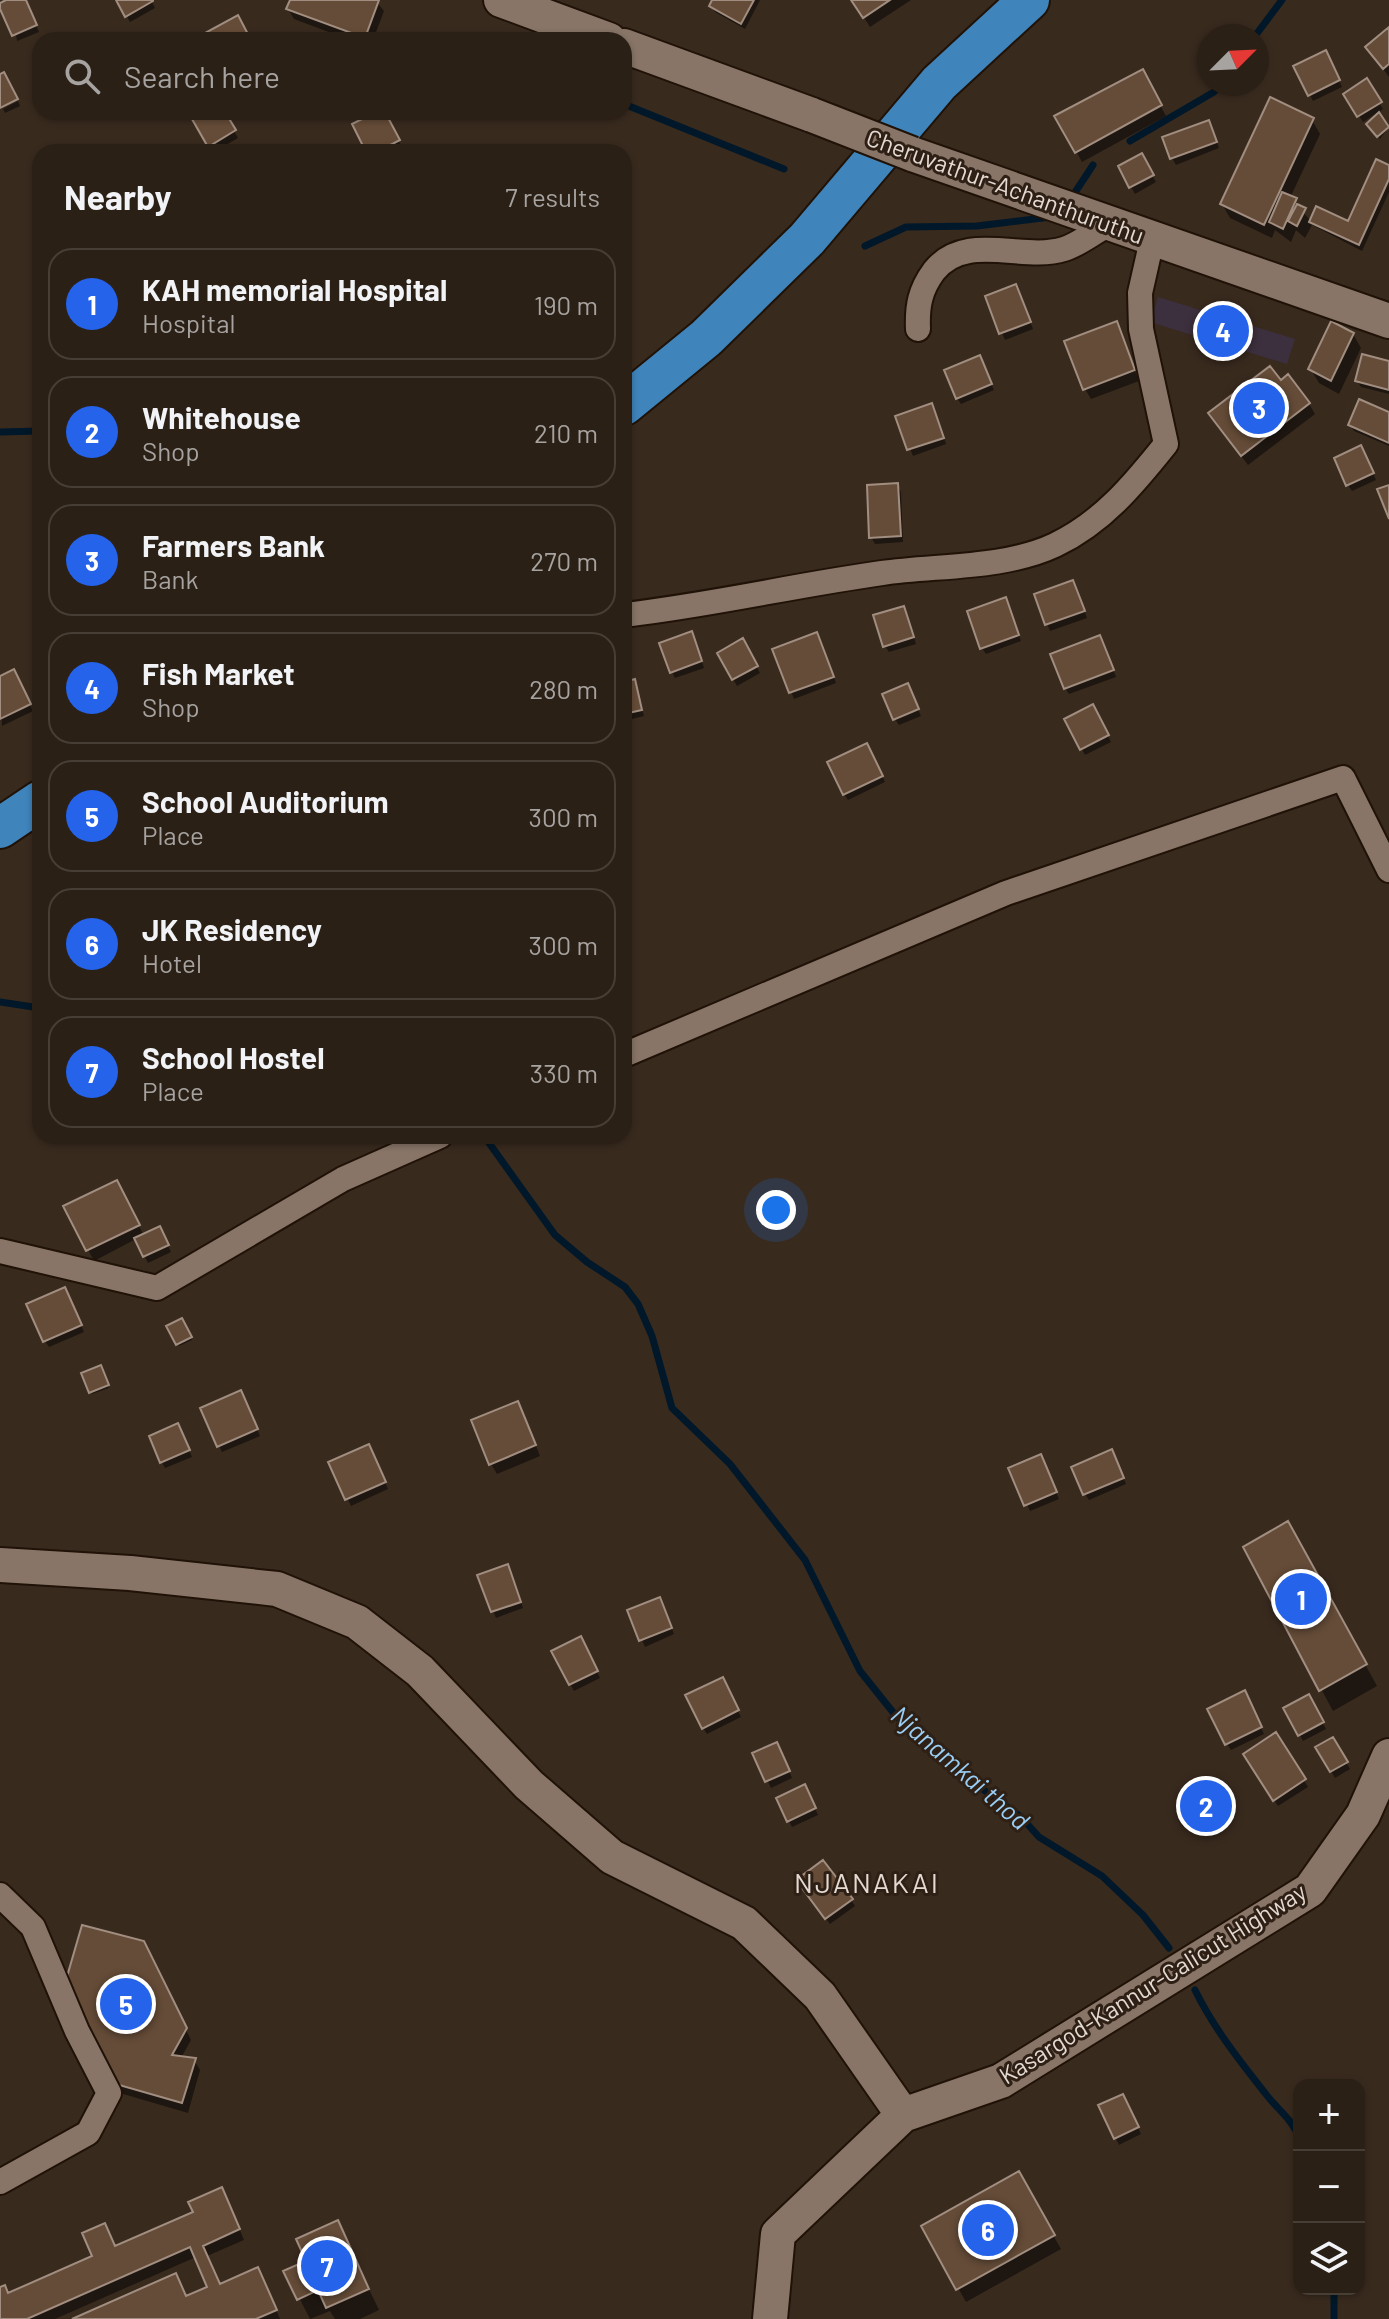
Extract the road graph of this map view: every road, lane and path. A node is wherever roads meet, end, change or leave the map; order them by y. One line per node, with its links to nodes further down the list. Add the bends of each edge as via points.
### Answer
1 (501, 0): 3 (main road)
2 (1029, 0): 9 (highway, via 939,83 807,239 706,338)
3 (587, 32)
4 (632, 49): 5 (main road, Cheruvathur-Achanthuruthu, bridge)
5 (1103, 223): 6 (main road, Cheruvathur-Achanthuruthu); 8 (street, via 1065,249 962,251 941,263 917,305)
6 (1152, 240): 7 (main road, Cheruvathur-Achanthuruthu); 10 (street, via 1140,293 1141,329 1166,444 1120,500 1087,528 1052,546 1000,560 881,573)
7 (1389, 321)
8 (918, 329)
9 (632, 398)
10 (632, 614)
11 (32, 806): 12 (highway)
12 (0, 828)
13 (1389, 870): 14 (street, via 1343,778 1006,893)
14 (632, 1052)
15 (422, 1144): 16 (street, via 343,1179 157,1288)
16 (0, 1251)
17 (0, 1565): 20 (main road, via 277,1589 357,1622 420,1671 529,1785 612,1857 744,1923 820,1996)
18 (1389, 1756): 20 (main road, Kasargod-Kannur-Calicut Highway, via 1363,1815 1310,1890 1001,2081)
19 (0, 1895): 21 (street, via 33,1927 109,2093 88,2133)
20 (903, 2115): 22 (main road, via 778,2234)
21 (0, 2182)
22 (770, 2319)

